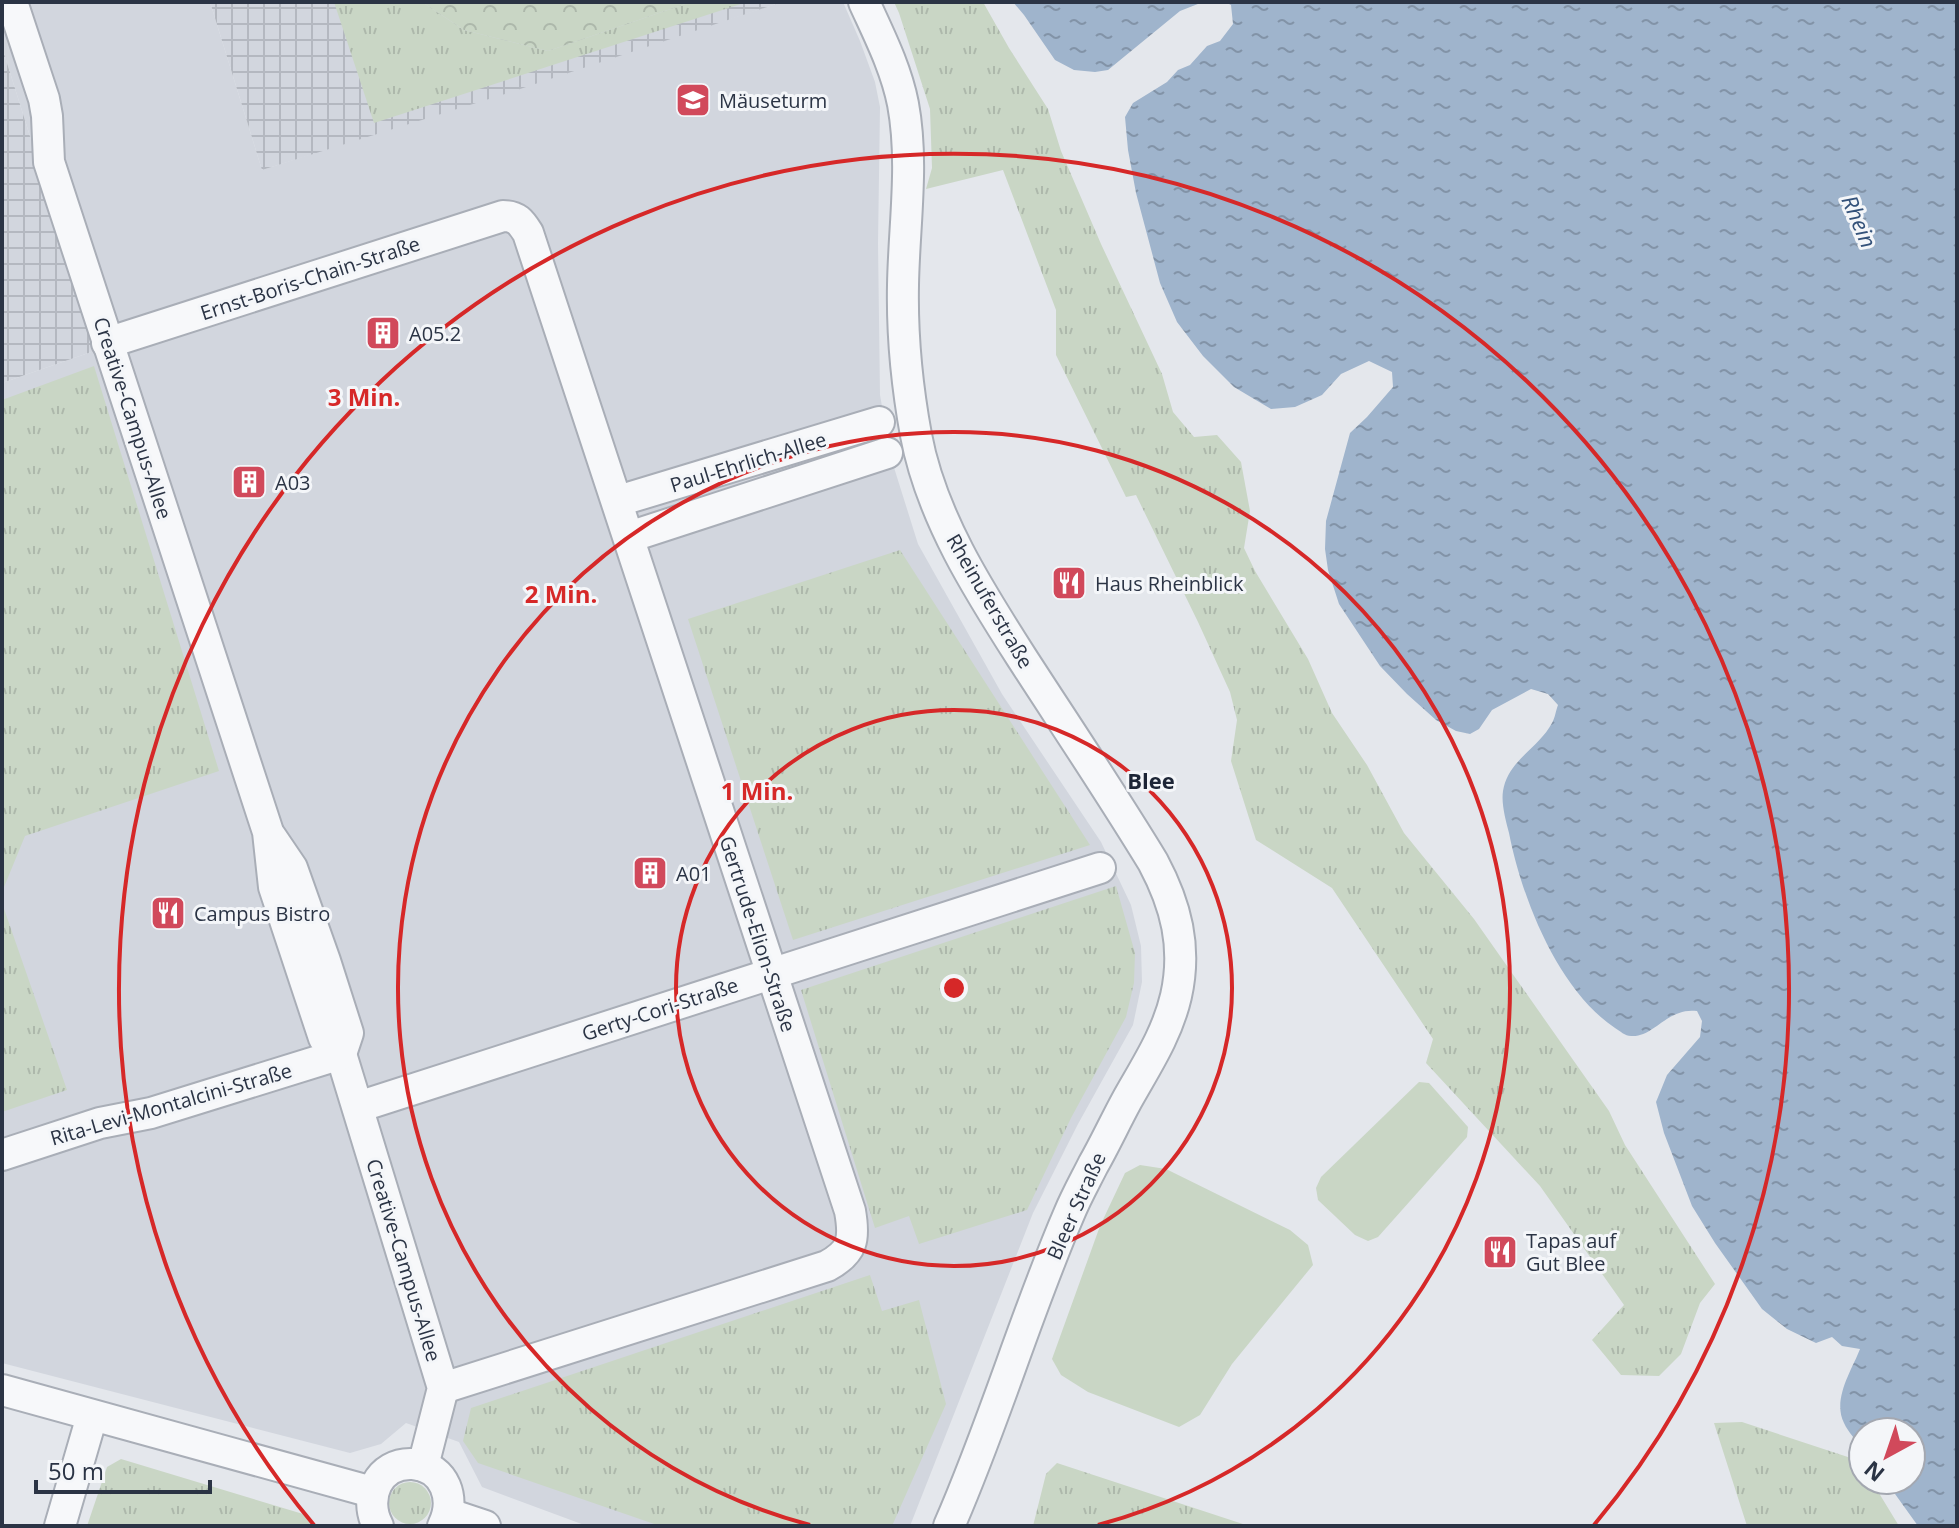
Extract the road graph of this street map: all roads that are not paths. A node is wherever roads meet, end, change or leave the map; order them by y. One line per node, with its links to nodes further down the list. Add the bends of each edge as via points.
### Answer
1 (12, 2): 4 (street, Creative-Campus-Allee, via 44,99 49,162)
2 (864, 2): 10 (street, Rheinuferstraße, via 893,66 903,104 903,334 917,439 930,483 967,569 995,617)
3 (513, 216): 4 (street, Ernst-Boris-Chain-Straße); 7 (street, Gertrude-Elion-Straße, via 528,233)
4 (107, 343): 12 (street, Creative-Campus-Allee, via 268,832 274,887 324,1038)
5 (879, 422): 7 (street, Paul-Ehrlich-Allee)
6 (887, 453): 8 (street, Paul-Ehrlich-Allee)
7 (618, 501): 8 (street, Gertrude-Elion-Straße)
8 (629, 537): 11 (street, Gertrude-Elion-Straße)
9 (1100, 868): 11 (street, Gerty-Cori-Straße)
10 (1166, 887): 24 (street, Bleer Straße, via 1181,958 1168,1024 1069,1212)
11 (771, 973): 13 (street, Gerty-Cori-Straße); 15 (street, Gertrude-Elion-Straße, via 850,1211 851,1245 841,1258)
12 (341, 1054): 13 (street, Creative-Campus-Allee); 14 (street, Rita-Levi-Montalcini-Straße)
13 (358, 1107): 15 (street, Creative-Campus-Allee)
14 (2, 1155)
15 (443, 1388): 18 (street, Creative-Campus-Allee)
16 (2, 1390): 17 (street)
17 (92, 1416): 19 (street); 21 (street)
18 (423, 1466): 19 (street, via 392,1468); 20 (street, via 448,1491)
19 (372, 1492): 22 (street)
20 (446, 1520): 23 (street)
21 (60, 1526)
22 (378, 1526)
23 (485, 1526)
24 (949, 1526)

